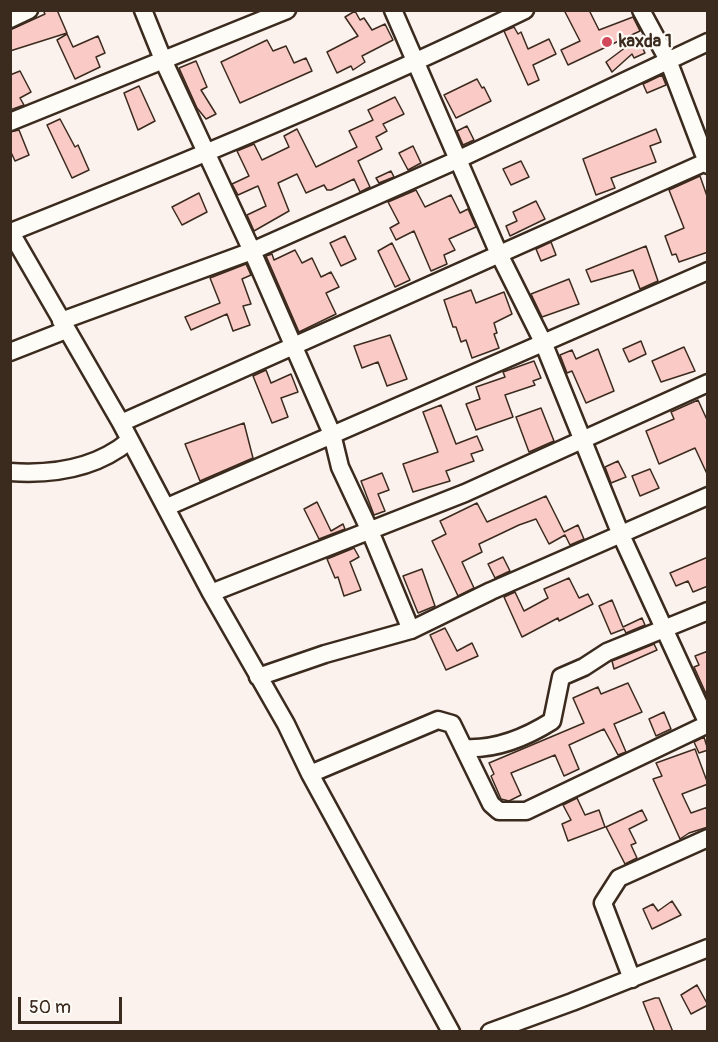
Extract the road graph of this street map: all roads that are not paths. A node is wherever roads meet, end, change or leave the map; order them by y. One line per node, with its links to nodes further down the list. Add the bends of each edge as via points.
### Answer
1 (28, 10): 7 (street)
2 (143, 10): 10 (street)
3 (287, 10): 10 (street)
4 (393, 10): 11 (street)
5 (525, 10): 11 (street)
6 (641, 10): 9 (street)
7 (10, 19)
8 (708, 42): 9 (street)
9 (668, 60): 14 (street); 15 (street)
10 (164, 62): 12 (street); 13 (street)
11 (414, 64): 13 (street); 14 (street)
12 (10, 122)
13 (209, 153): 16 (street); 17 (street)
14 (457, 160): 17 (street); 18 (street)
15 (707, 163): 18 (street)
16 (11, 232): 20 (street)
17 (252, 250): 20 (street); 22 (street)
18 (499, 254): 21 (street); 22 (street)
19 (708, 271): 21 (street)
20 (63, 326): 23 (street); 25 (street)
21 (543, 342): 26 (street); 27 (street)
22 (292, 347): 25 (street); 26 (street)
23 (10, 352)
24 (708, 383): 27 (street)
25 (121, 423): 28 (street)
26 (332, 434): 31 (street); 32 (street, via 340,467)
27 (583, 437): 32 (street, via 538,462); 33 (street)
28 (129, 441): 29 (street, via 114,453 60,472); 31 (street)
29 (10, 472)
30 (708, 496): 33 (street)
31 (167, 507): 34 (street)
32 (370, 531): 34 (street); 36 (street)
33 (621, 535): 36 (street); 37 (street)
34 (211, 593): 38 (street)
35 (708, 611): 37 (street)
36 (411, 630): 38 (street)
37 (664, 630): 39 (street, via 606,652 561,676 552,721 531,734 484,749); 39 (street, via 708,724 526,811 499,811 491,804)
38 (258, 677): 40 (street)
39 (464, 748): 40 (street, via 452,724 438,720)
40 (310, 774): 44 (street)
41 (708, 838): 43 (street, via 619,878 603,903)
42 (708, 948): 43 (street)
43 (632, 979): 45 (street)
44 (451, 1032)
45 (490, 1032)

